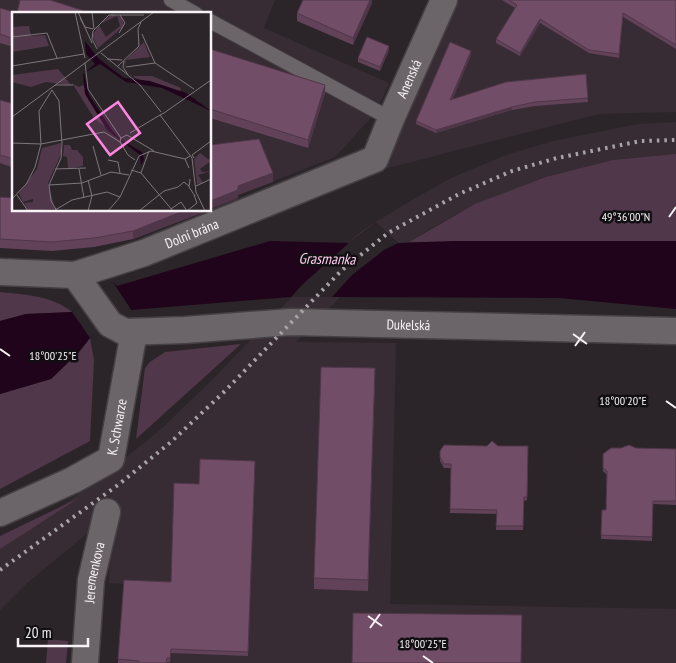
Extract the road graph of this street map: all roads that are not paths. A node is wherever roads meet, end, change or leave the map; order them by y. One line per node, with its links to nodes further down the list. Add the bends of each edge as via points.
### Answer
1 (171, 0): 3 (lane)
2 (444, 0): 5 (street, Anenská)
3 (192, 12)
4 (211, 23): 5 (lane)
5 (391, 119): 6 (street, Anenská)
6 (375, 159): 8 (street, Dolní brána, via 144,253)
7 (0, 272): 8 (street, Dolní brána)
8 (75, 276): 9 (street, via 91,296)
9 (129, 329): 10 (street, Dukelská, via 291,322); 12 (street, K. Schwarze, via 111,459)
10 (676, 330)
11 (107, 512): 13 (street, Jeremenkova, via 91,580)
12 (0, 513)
13 (85, 663)

